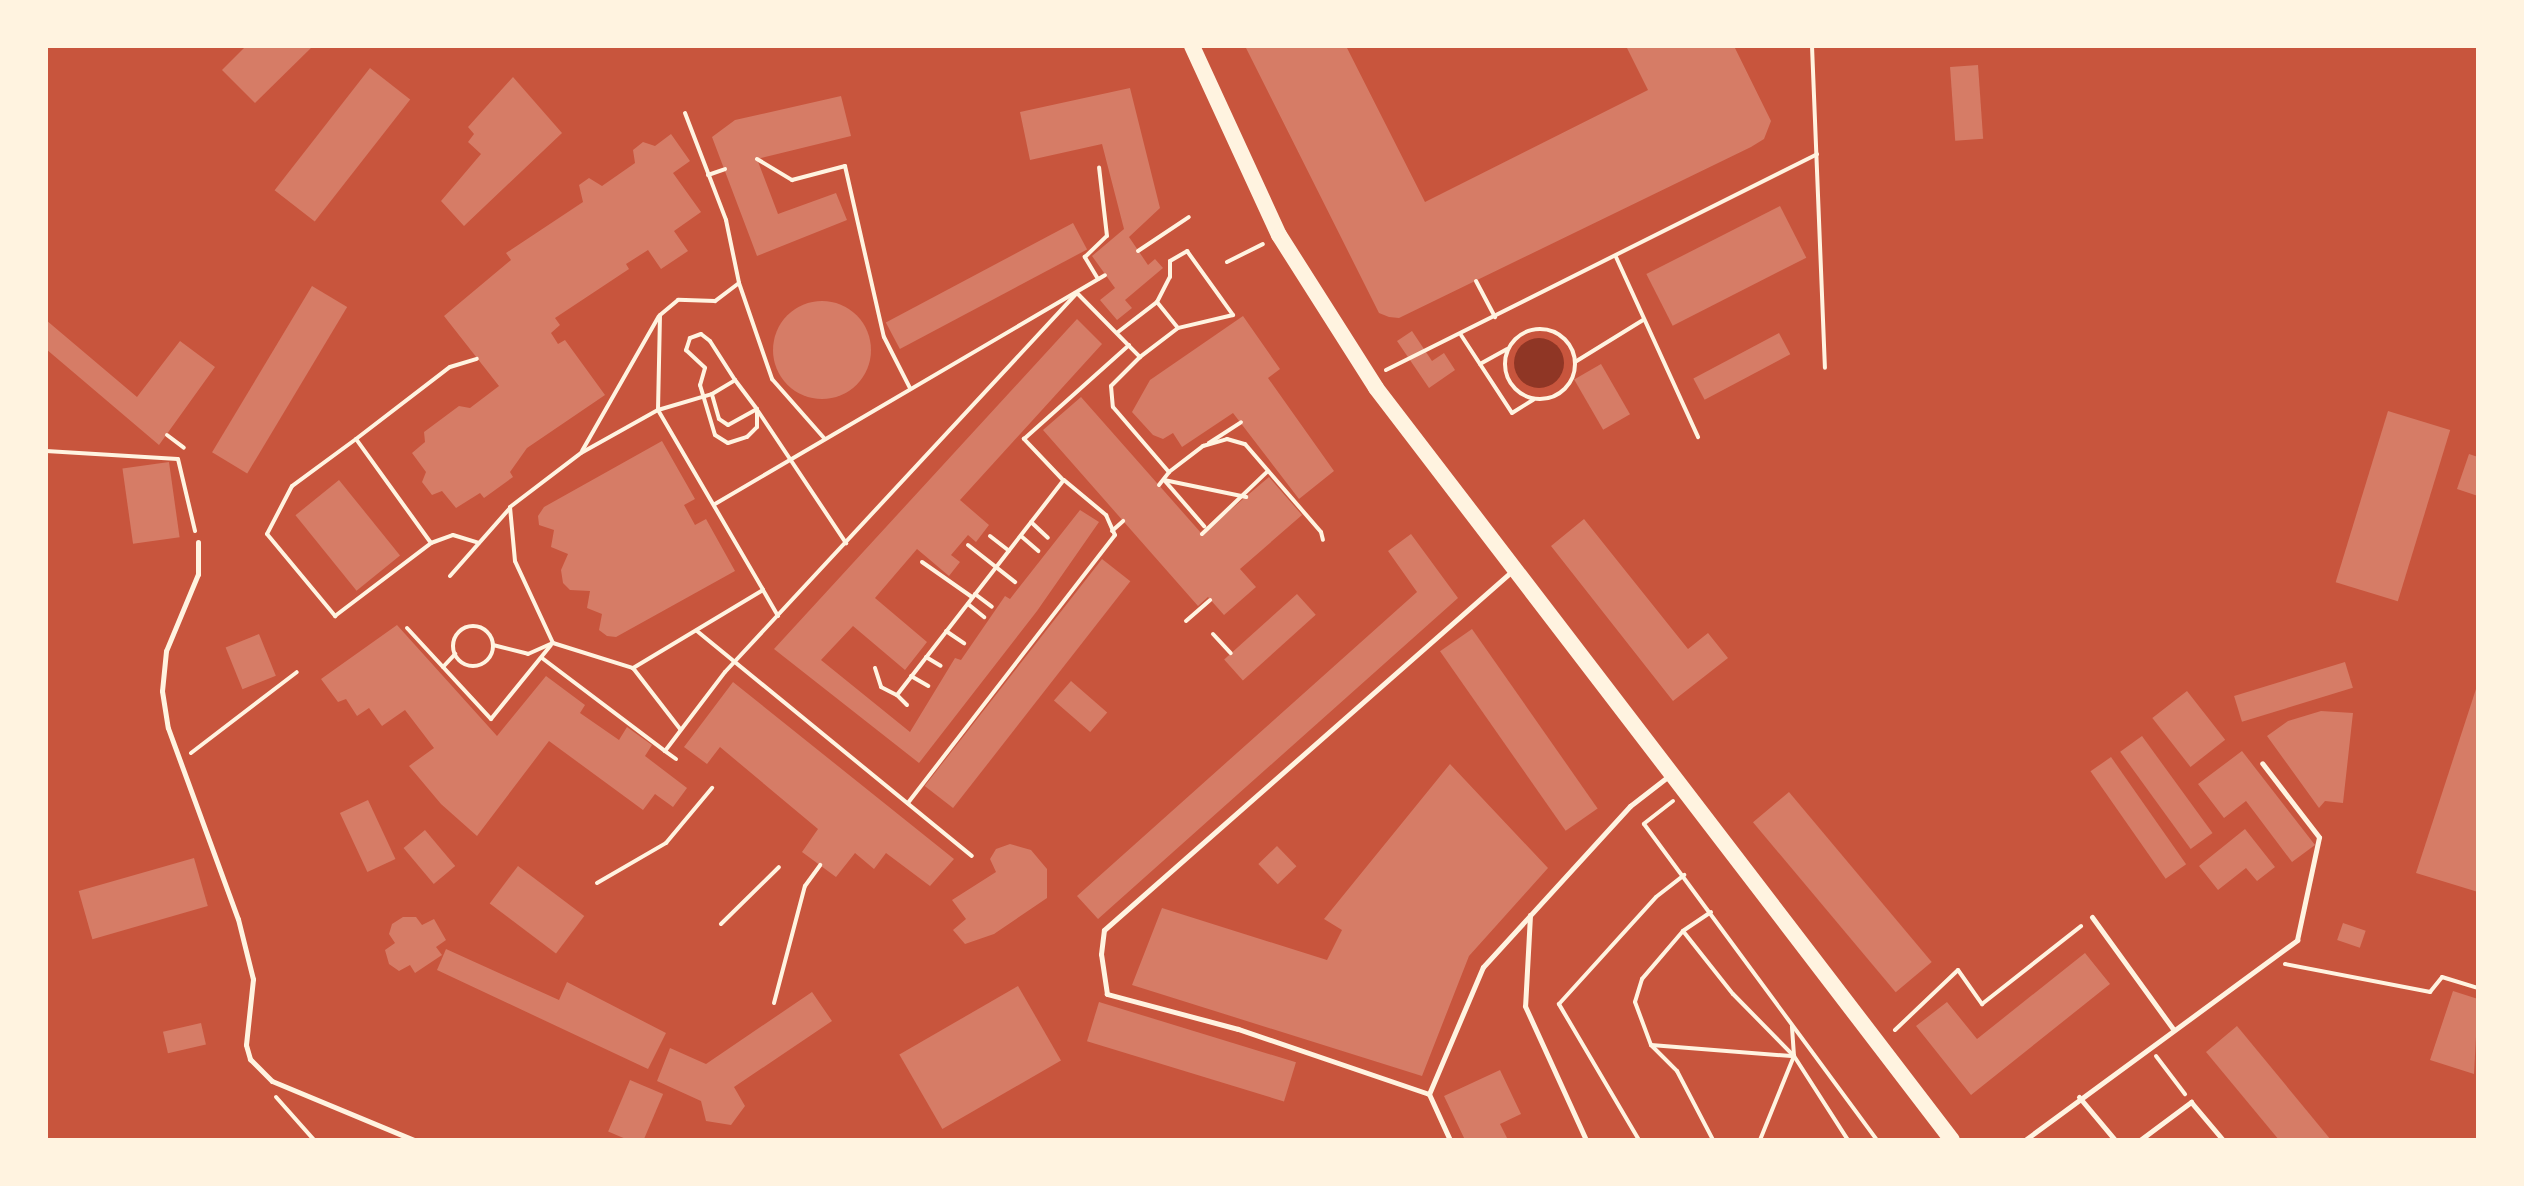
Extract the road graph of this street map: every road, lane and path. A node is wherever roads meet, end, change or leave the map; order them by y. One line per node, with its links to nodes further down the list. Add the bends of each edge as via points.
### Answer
1 (1192, 46): 75 (main road, via 1279,235 1324,311)
2 (1812, 46): 4 (path)
3 (685, 113): 8 (path)
4 (1817, 154): 11 (path); 30 (path)
5 (757, 159): 33 (path, via 792,180 845,166 884,337)
6 (1099, 167): 13 (path, via 1107,236 1085,257)
7 (725, 169): 8 (path)
8 (708, 175): 15 (path, via 726,220)
9 (1189, 217): 10 (path)
10 (1138, 251)
11 (1616, 257): 19 (path); 20 (path)
12 (1105, 275): 13 (path)
13 (1098, 279): 16 (path)
14 (1476, 281): 19 (path)
15 (739, 283): 18 (path, via 715,301 678,300); 42 (path, via 772,379)
16 (1077, 293): 22 (path); 33 (path); 69 (path)
17 (1157, 302): 21 (path); 21 (path, via 1170,277 1170,261 1187,251 1233,315); 22 (path)
18 (660, 315): 38 (path); 47 (path)
19 (1496, 318): 23 (path)
20 (1643, 320): 28 (path); 41 (path)
21 (1178, 328): 26 (path)
22 (1118, 332): 24 (path)
23 (1461, 335): 29 (path); 31 (path)
24 (1129, 345): 26 (path); 51 (path, via 1024,439)
25 (1509, 348): 28 (path, via 1521,334 1545,329 1566,340); 29 (path); 36 (path, via 1507,377)
26 (1140, 357): 50 (path, via 1111,386 1113,407)
27 (477, 359): 43 (path, via 450,367)
28 (1575, 362): 36 (path, via 1563,390)
29 (1480, 364): 36 (path, via 1512,413)
30 (1825, 368)
31 (1384, 371)
32 (735, 380): 34 (path); 35 (path, via 710,341 701,334 690,338 686,350 705,368); 37 (path)
33 (910, 388): 42 (path)
34 (712, 394): 35 (path); 37 (path, via 719,419 728,425)
35 (703, 396): 37 (path, via 715,435 728,443 757,427); 38 (path)
36 (1534, 399)
37 (757, 409): 48 (path)
38 (658, 410): 47 (path); 55 (path)
39 (1241, 422): 44 (path)
40 (167, 435): 45 (path)
41 (1698, 437)
42 (824, 438): 48 (path)
43 (356, 439): 67 (path); 67 (path, via 292,486 267,534 335,616)
44 (1203, 446): 49 (path, via 1227,439 1245,444); 50 (path)
45 (184, 448)
46 (46, 451): 66 (path, via 178,459)
47 (581, 453): 56 (path)
48 (792, 457): 55 (path); 69 (path)
49 (1268, 471): 54 (path); 65 (path)
50 (1169, 472): 52 (path)
51 (1064, 480): 58 (path); 60 (path, via 1106,515)
52 (1164, 480): 53 (path); 54 (path); 59 (path)
53 (1159, 485)
54 (1244, 495): 59 (path)
55 (715, 504): 78 (path)
56 (510, 507): 68 (path); 90 (path, via 515,561)
57 (1123, 521): 60 (path)
58 (1031, 522): 63 (path); 64 (path)
59 (1204, 527): 61 (path)
60 (1112, 531): 115 (path, via 1115,535)
61 (1202, 534)
62 (990, 536): 71 (path)
63 (1021, 536): 71 (path); 72 (path)
64 (1048, 538)
65 (1323, 540)
66 (198, 542): 110 (lane, via 198,574 166,651 162,691)
67 (431, 543): 68 (path, via 453,535)
68 (479, 543): 76 (path)
69 (846, 543): 83 (path)
70 (968, 545): 74 (path)
71 (1009, 551): 74 (path)
72 (1038, 551)
73 (922, 562): 79 (path)
74 (996, 567): 77 (path); 79 (path)
75 (1513, 571): 112 (main road); 136 (lane, via 1104,930 1101,954 1107,994 1238,1029)
76 (450, 576)
77 (1015, 582)
78 (763, 590): 83 (path); 87 (path)
79 (974, 595): 81 (path); 82 (path)
80 (1210, 600): 85 (path)
81 (968, 604): 84 (path); 88 (path)
82 (992, 607)
83 (778, 616): 97 (path)
84 (984, 617)
85 (1186, 621)
86 (407, 628): 99 (path)
87 (697, 631): 97 (path); 100 (path)
88 (946, 631): 91 (path); 95 (path)
89 (1213, 634): 93 (path)
90 (553, 643): 92 (path, via 528,654); 96 (path); 100 (path)
91 (964, 643)
92 (493, 645): 94 (path, via 489,658 478,665 464,664); 94 (path, via 484,629 465,627 453,642)
93 (1231, 653)
94 (455, 654): 99 (path)
95 (926, 657): 98 (path); 103 (path)
96 (542, 658): 99 (path, via 491,719); 108 (path)
97 (735, 662): 107 (path); 115 (path)
98 (941, 666)
99 (443, 667)
100 (633, 668): 107 (path)
101 (875, 668): 105 (path, via 881,687)
102 (297, 672): 110 (path)
103 (911, 676): 104 (path); 105 (path)
104 (928, 686)
105 (897, 695): 106 (path)
106 (907, 705)
107 (681, 730): 108 (path)
108 (665, 751): 109 (path)
109 (676, 759)
110 (180, 762): 135 (lane, via 238,919 253,979 246,1045 250,1059)
111 (2262, 763): 126 (lane, via 2319,837 2297,940)
112 (1670, 775): 114 (main road); 122 (lane, via 1630,806)
113 (712, 788): 120 (path, via 666,843)
114 (1683, 793): 119 (path, via 1644,824); 148 (main road)
115 (908, 803): 116 (path)
116 (972, 856)
117 (820, 865): 128 (path, via 805,886)
118 (779, 867): 124 (path)
119 (1684, 875): 121 (path); 143 (path, via 1656,897 1559,1004)
120 (597, 883)
121 (1711, 912): 125 (path); 129 (path)
122 (1530, 915): 136 (lane, via 1483,967); 142 (lane, via 1525,1006)
123 (2092, 917): 130 (lane); 131 (path, via 1982,1004 1958,970)
124 (721, 924)
125 (1683, 931): 132 (path, via 1642,979 1635,1002); 134 (path, via 1733,994)
126 (2273, 957): 127 (path, via 2290,968 2430,992 2442,977); 130 (lane)
127 (2478, 988)
128 (774, 1003)
129 (1792, 1023): 134 (path); 147 (path)
130 (2173, 1029): 133 (lane)
131 (1895, 1030)
132 (1651, 1045): 134 (path); 144 (path, via 1677,1071)
133 (2148, 1046): 137 (lane); 138 (path)
134 (1794, 1056): 145 (path); 146 (path)
135 (272, 1081): 139 (path, via 277,1100); 140 (lane)
136 (1429, 1094): 141 (lane)
137 (2079, 1097): 149 (lane); 150 (lane)
138 (2191, 1102): 151 (lane); 152 (lane)
139 (314, 1140)
140 (414, 1140)
141 (1450, 1140)
142 (1586, 1140)
143 (1639, 1140)
144 (1713, 1140)
145 (1760, 1140)
146 (1848, 1140)
147 (1877, 1140)
148 (1952, 1140)
149 (2025, 1140)
150 (2115, 1140)
151 (2140, 1140)
152 (2223, 1140)

